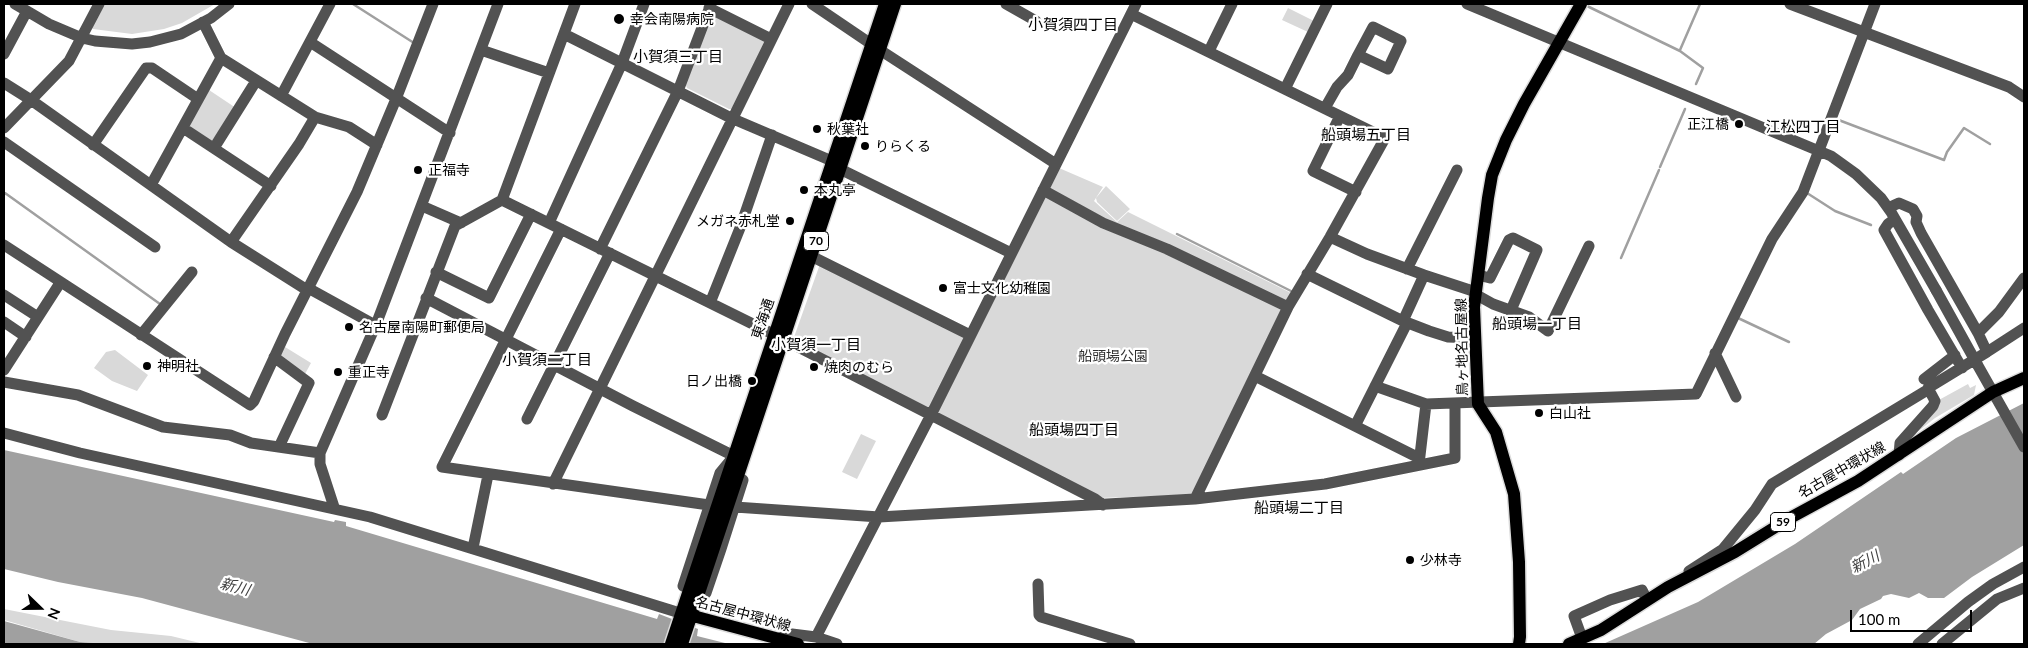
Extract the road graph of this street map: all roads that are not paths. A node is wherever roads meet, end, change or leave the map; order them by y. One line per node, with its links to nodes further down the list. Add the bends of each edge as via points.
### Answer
1 (16, 4): 22 (street)
2 (99, 4): 27 (street)
3 (229, 4): 24 (street)
4 (330, 4): 29 (street)
5 (433, 4): 46 (street)
6 (498, 4): 32 (street)
7 (575, 4): 26 (street)
8 (644, 4): 37 (street)
9 (789, 4): 28 (street)
10 (812, 4): 31 (street)
11 (885, 4): 31 (main road, 東海通 / 70)
12 (896, 4): 31 (main road, 東海通 / 70)
13 (1006, 4): 23 (street)
14 (1232, 4): 33 (street)
15 (1327, 4): 41 (street)
16 (1466, 4): 30 (street)
17 (1581, 4): 30 (main road, 鳥ヶ地名古屋線)
18 (1790, 4): 25 (street)
19 (1875, 4): 25 (street)
20 (710, 6): 28 (street); 42 (street)
21 (1131, 8): 33 (street); 61 (street)
22 (27, 11): 27 (street); 34 (street)
23 (1036, 21)
24 (203, 22): 27 (street, via 181,34 150,42 114,43); 36 (street)
25 (1864, 32): 44 (street, via 2009,87); 60 (street)
26 (564, 34): 37 (street); 38 (street)
27 (82, 38): 47 (street, via 69,61)
28 (771, 39): 51 (street)
29 (310, 42): 43 (street); 46 (street)
30 (1560, 42): 60 (street); 90 (main road, 鳥ヶ地名古屋線, via 1513,127 1492,175)
31 (876, 47): 61 (street); 62 (main road, 東海通 / 70)
32 (481, 50): 38 (street); 54 (street)
33 (1209, 51): 41 (street)
34 (4, 54)
35 (1358, 55): 48 (street)
36 (221, 58): 39 (street); 45 (street)
37 (622, 62): 42 (street); 74 (street)
38 (550, 73): 68 (street)
39 (256, 81): 43 (street); 59 (street)
40 (4, 83): 47 (street)
41 (1285, 89): 48 (street)
42 (678, 91): 51 (street); 81 (street)
43 (281, 96): 50 (street)
44 (2024, 97)
45 (198, 99): 53 (street); 57 (street, via 152,68 146,68)
46 (396, 99): 54 (street); 58 (street)
47 (31, 100): 52 (street); 57 (street)
48 (1325, 108): 49 (street)
49 (1340, 116): 67 (street, via 1313,171); 67 (street, via 1385,138)
50 (314, 117): 58 (street, via 349,127); 65 (street, via 300,144)
51 (731, 118): 55 (street); 88 (street)
52 (4, 128)
53 (183, 128): 59 (street); 64 (street)
54 (450, 133): 69 (street)
55 (772, 135): 62 (street); 98 (street)
56 (4, 142): 79 (street)
57 (93, 145): 64 (street)
58 (377, 145): 93 (street, via 357,192)
59 (214, 148): 65 (street)
60 (1819, 149): 70 (street, via 1856,174); 115 (street, via 1804,192 1772,239)
61 (1056, 164): 66 (street)
62 (836, 165): 82 (street); 83 (main road, 東海通 / 70); 111 (main road, 東海通 / 70)
63 (1457, 170): 84 (street)
64 (151, 186): 77 (street)
65 (270, 186): 77 (street)
66 (1043, 190): 82 (street); 99 (street, via 1102,223 1166,249)
67 (1356, 192): 76 (street)
68 (502, 200): 71 (street); 73 (street)
69 (422, 206): 73 (street); 105 (street)
70 (1888, 208): 72 (street); 96 (street, via 1899,203 1913,209 1918,228)
71 (531, 214): 74 (street); 86 (street, via 489,298)
72 (1895, 219): 101 (street, via 1884,230); 127 (street, bridge)
73 (461, 223): 86 (street, via 454,226)
74 (549, 224): 75 (street)
75 (560, 229): 81 (street); 113 (street)
76 (1330, 237): 84 (street); 87 (street)
77 (231, 242): 93 (street)
78 (4, 245): 92 (street)
79 (155, 246)
80 (1589, 246): 100 (street, via 1548,331 1529,317)
81 (605, 251): 88 (street); 118 (street)
82 (1011, 253): 109 (street)
83 (811, 256): 109 (street); 111 (main road, 東海通 / 70)
84 (1407, 269): 89 (street)
85 (192, 272): 108 (street)
86 (436, 272): 97 (street)
87 (1307, 274): 99 (street); 104 (street)
88 (655, 275): 98 (street); 126 (street)
89 (1424, 275): 94 (street); 104 (street)
90 (1478, 275): 94 (main road, 鳥ヶ地名古屋線); 100 (street, via 1490,278 1513,238 1537,250)
91 (2024, 278): 107 (street, via 1999,312)
92 (60, 284): 102 (street); 108 (street)
93 (307, 289): 105 (street); 117 (street)
94 (1475, 293): 100 (street); 112 (main road, 鳥ヶ地名古屋線)
95 (4, 295): 102 (street)
96 (1956, 295): 101 (street); 107 (street)
97 (426, 298): 113 (street); 132 (street)
98 (710, 303): 111 (street)
99 (1288, 307): 121 (street)
100 (1511, 310)
101 (1928, 310): 116 (street)
102 (38, 317): 110 (street)
103 (4, 322): 110 (street)
104 (1405, 322): 112 (street, via 1448,336); 125 (street)
105 (375, 325): 140 (street)
106 (2024, 328): 114 (street)
107 (1978, 333): 114 (street)
108 (141, 335): 117 (street, via 250,405)
109 (970, 336): 133 (street)
110 (26, 337): 120 (street)
111 (778, 337): 133 (street); 136 (main road, 東海通 / 70); 142 (main road, 東海通 / 70)
112 (1474, 338): 131 (main road, 鳥ヶ地名古屋線)
113 (505, 339): 118 (street); 144 (street, via 442,468)
114 (1987, 352): 119 (street)
115 (1715, 353): 128 (street); 131 (street, via 1696,394)
116 (1955, 355): 119 (street); 124 (street)
117 (274, 357): 138 (street, via 309,383)
118 (554, 365): 126 (street); 134 (street)
119 (1962, 368): 124 (street)
120 (4, 370)
121 (1255, 376): 135 (street); 146 (street)
122 (2024, 378): 127 (main road, 名古屋中環状線 / 59)
123 (4, 382): 138 (street, via 78,395 163,427 230,435 251,444)
124 (1926, 384): 141 (street, via 1935,401 1900,443); 154 (street, via 1772,484 1723,549 1689,570)
125 (1375, 386): 129 (street); 135 (street)
126 (600, 389): 142 (street); 145 (street)
127 (1993, 392): 139 (street); 141 (main road, 名古屋中環状線 / 59)
128 (1736, 397)
129 (1426, 404): 130 (street); 143 (street)
130 (1455, 404): 131 (street); 143 (street, via 1455,458)
131 (1478, 404): 169 (main road, 鳥ヶ地名古屋線, via 1496,432 1514,494 1519,562)
132 (382, 415)
133 (930, 415): 148 (street); 151 (street)
134 (527, 420)
135 (1355, 426): 143 (street)
136 (753, 430): 150 (street, via 750,454); 160 (main road, 東海通 / 70)
137 (4, 433): 149 (street, via 80,453)
138 (280, 447): 140 (street)
139 (2024, 447)
140 (320, 453): 149 (street, via 320,464)
141 (1899, 455): 154 (main road, 名古屋中環状線 / 59)
142 (734, 456): 147 (street, via 720,473); 160 (main road, 東海通 / 70)
143 (1419, 462): 146 (street, via 1325,484)
144 (488, 474): 145 (street); 152 (street)
145 (553, 484): 147 (street)
146 (1195, 499): 148 (street)
147 (709, 505): 156 (street)
148 (1103, 505): 151 (street)
149 (334, 507): 152 (street)
150 (735, 507): 151 (street); 158 (street)
151 (879, 517): 161 (street)
152 (473, 548): 160 (street)
153 (2024, 567): 171 (street, via 1968,602)
154 (1692, 576): 159 (main road, 名古屋中環状線 / 59)
155 (1038, 584): 168 (street, via 1041,617)
156 (685, 586)
157 (2024, 588): 172 (street, via 1997,600)
158 (704, 592)
159 (1647, 600): 162 (main road, 名古屋中環状線 / 59, via 1601,630); 162 (street, via 1642,590 1574,616)
160 (684, 617): 163 (main road, 名古屋中環状線); 164 (main road, 東海通); 165 (main road, 東海通)
161 (816, 637): 163 (street, via 792,634); 167 (street)
162 (1582, 638): 170 (main road, 名古屋中環状線 / 59)
163 (777, 639): 166 (main road, 名古屋中環状線)
164 (671, 644)
165 (682, 644)
166 (798, 644)
167 (837, 644)
168 (1130, 644)
169 (1519, 644)
170 (1569, 644)
171 (1918, 644)
172 (1942, 644)

